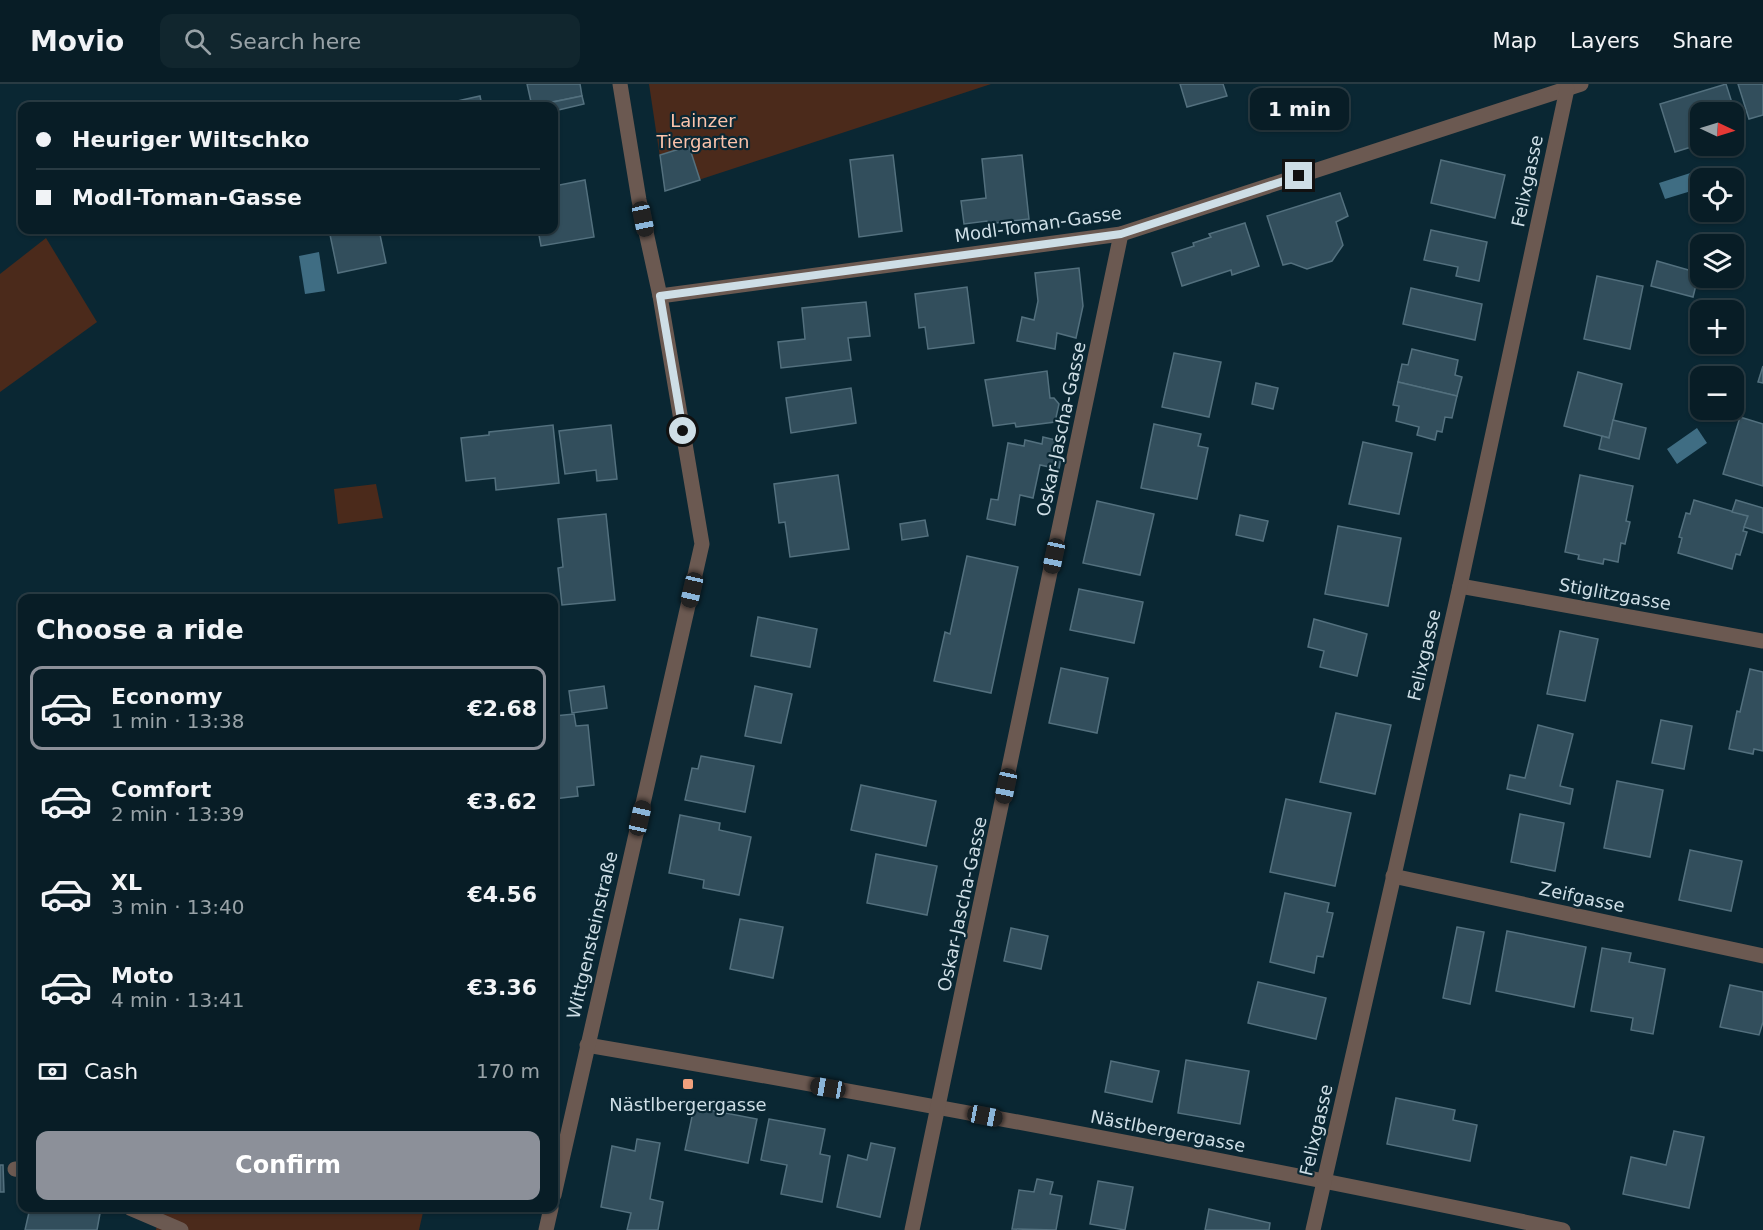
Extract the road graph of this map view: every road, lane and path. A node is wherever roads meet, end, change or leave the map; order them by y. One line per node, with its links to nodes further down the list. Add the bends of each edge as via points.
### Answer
1 (620, 84): 4 (street, Wittgensteinstraße)
2 (1574, 86): 3 (street, Modl-Toman-Gasse); 5 (street, Felixgasse)
3 (1121, 234): 4 (street, Modl-Toman-Gasse); 10 (street, Oskar-Jascha-Gasse)
4 (660, 296): 9 (street, Wittgensteinstraße, via 702,544)
5 (1460, 586): 6 (street, Stiglitzgasse); 7 (street, Felixgasse)
6 (1762, 636)
7 (1393, 876): 8 (street, Zeifgasse); 12 (street, Felixgasse)
8 (1763, 956)
9 (587, 1045): 10 (street, Nästlbergergasse); 11 (street, Wittgensteinstraße)
10 (939, 1107): 12 (street, Nästlbergergasse); 17 (street, Oskar-Jascha-Gasse)
11 (558, 1177)
12 (1325, 1180): 18 (street, Felixgasse); 19 (street, Nästlbergergasse)
13 (143, 1212): 15 (street)
14 (550, 1212): 16 (street)
15 (181, 1230)
16 (546, 1230)
17 (912, 1230)
18 (1313, 1230)
19 (1563, 1230)

